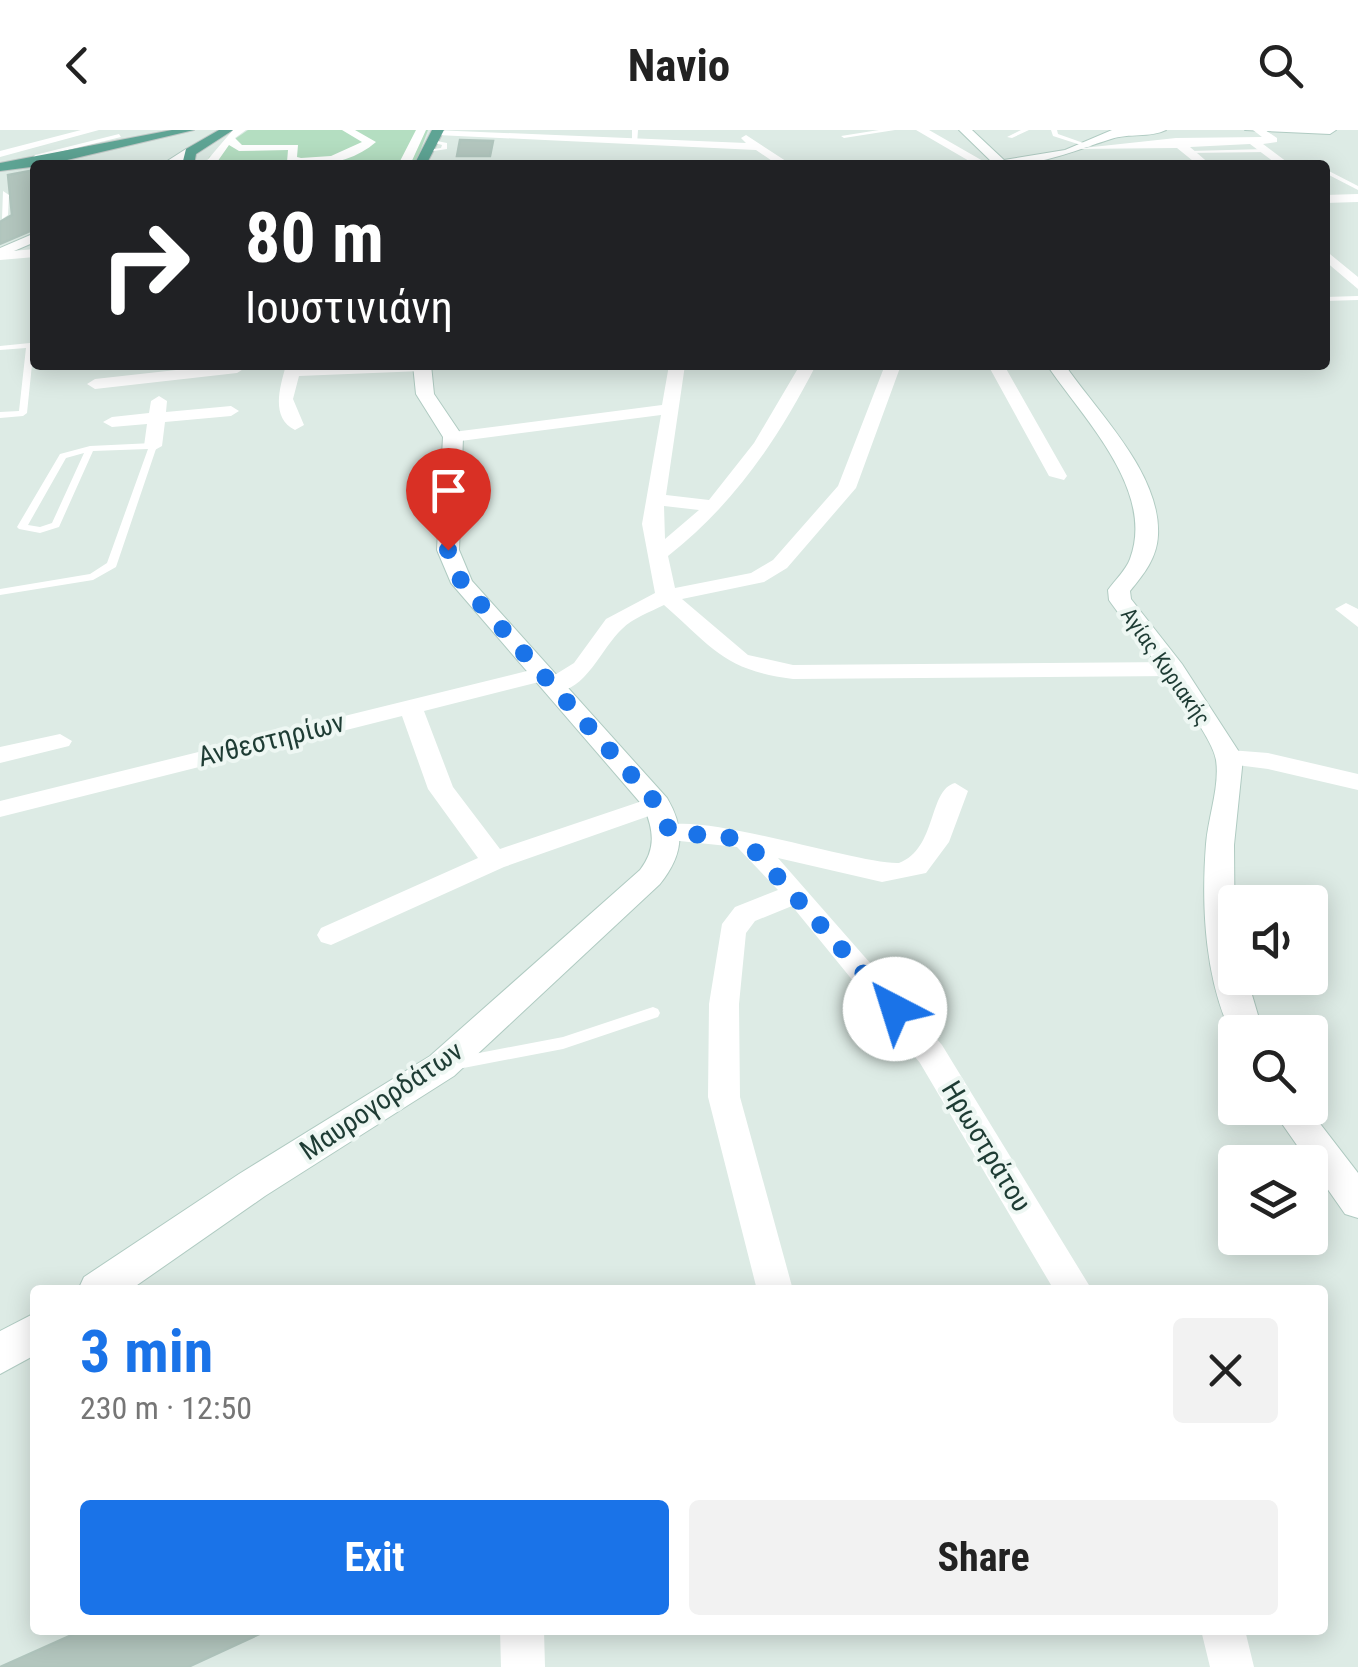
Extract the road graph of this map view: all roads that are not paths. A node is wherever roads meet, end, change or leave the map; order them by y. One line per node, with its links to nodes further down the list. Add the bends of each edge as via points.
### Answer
1 (94, 130): 27 (street)
2 (188, 130): 31 (main road)
3 (240, 130): 15 (street)
4 (346, 130): 34 (street, via 370,142 354,154)
5 (420, 130): 35 (street)
6 (730, 130): 24 (street)
7 (892, 130): 19 (lane)
8 (922, 130): 38 (street)
9 (965, 130): 39 (street)
10 (1026, 130): 20 (lane)
11 (1054, 130): 25 (lane)
12 (1160, 130): 25 (street, via 1112,134)
13 (1330, 130): 16 (street)
14 (521, 133): 18 (street); 23 (street)
15 (227, 134): 28 (main road); 32 (street); 33 (street, via 238,148 294,148)
16 (1255, 134): 21 (street); 26 (street)
17 (119, 136): 30 (lane)
18 (635, 136): 24 (street)
19 (844, 136)
20 (1010, 137)
21 (1176, 142): 22 (street); 29 (street)
22 (1121, 146): 25 (street); 29 (street, via 1169,160)
23 (430, 147): 36 (lane)
24 (764, 147): 37 (street)
25 (1084, 147): 40 (street)
26 (1267, 152): 29 (lane); 41 (street)
27 (0, 154)
28 (189, 158)
29 (1196, 159)
30 (34, 160)
31 (49, 160)
32 (212, 160)
33 (291, 160)
34 (323, 160)
35 (406, 160)
36 (511, 160)
37 (780, 160)
38 (976, 160)
39 (997, 160)
40 (1021, 160)
41 (1278, 160)
42 (30, 164): 45 (main road)
43 (1330, 174): 46 (lane)
44 (23, 180): 45 (main road)
45 (1, 183): 49 (street)
46 (1358, 188)
47 (1358, 198): 48 (street)
48 (1330, 199)
49 (2, 215)
50 (1330, 259): 51 (street)
51 (1358, 286)
52 (1358, 298): 53 (lane)
53 (1330, 299)
54 (0, 348): 67 (lane, via 30,345 23,412)
55 (187, 370): 63 (street)
56 (293, 370): 70 (street, via 285,399)
57 (422, 370): 71 (street, via 425,394)
58 (676, 370): 65 (street)
59 (805, 370): 76 (street)
60 (891, 370): 79 (street, via 847,488 780,564 752,580)
61 (999, 370): 74 (street)
62 (1059, 370): 80 (street, Αγίας Κυριακής, via 1118,452 1138,494 1149,537 1146,555 1119,590 1120,600)
63 (162, 371): 64 (street); 68 (street)
64 (95, 384)
65 (671, 409): 71 (street); 75 (street)
66 (231, 411): 68 (street)
67 (0, 415)
68 (158, 418): 69 (street); 72 (street)
69 (112, 422)
70 (295, 425)
71 (453, 437): 81 (street, via 448,550 462,583)
72 (152, 446): 73 (lane); 78 (lane, via 112,565 93,577)
73 (90, 449): 73 (lane, via 56,524 24,530 64,456)
74 (1058, 476)
75 (656, 500): 76 (street); 77 (street, via 652,524)
76 (717, 506): 77 (street)
77 (660, 553): 79 (street)
78 (0, 592)
79 (666, 596): 80 (street, via 755,667); 81 (street, via 614,624 582,668)
80 (1173, 669): 85 (street, Αγίας Κυριακής)
81 (548, 680): 82 (street, Ανθεστηρίων); 89 (street)
82 (410, 705): 88 (street, Ανθεστηρίων); 91 (street, via 440,789)
83 (60, 741): 84 (street)
84 (0, 756)
85 (1230, 758): 86 (street); 95 (street, via 1220,927)
86 (1358, 782)
87 (955, 791): 90 (street, via 934,847 914,868 900,872 870,872)
88 (0, 809)
89 (663, 818): 90 (street); 91 (street); 96 (street, Μαυρογορδάτων, via 662,862 650,877)
90 (744, 839): 92 (street, Ηρωστράτου)
91 (496, 861): 93 (street)
92 (796, 893): 100 (street, via 738,920 724,1004 724,1097); 101 (street, Ηρωστράτου, via 931,1054)
93 (331, 935)
94 (654, 1012): 96 (lane, via 563,1042)
95 (1240, 1015)
96 (442, 1066): 99 (street, Μαυρογορδάτων)
97 (1301, 1125): 98 (street)
98 (1358, 1202)
99 (105, 1285)
100 (774, 1285)
101 (1071, 1285)
102 (30, 1335): 103 (street)
103 (0, 1354)
104 (522, 1635): 106 (street)
105 (1224, 1635): 107 (street)
106 (523, 1667)
107 (1232, 1667)

